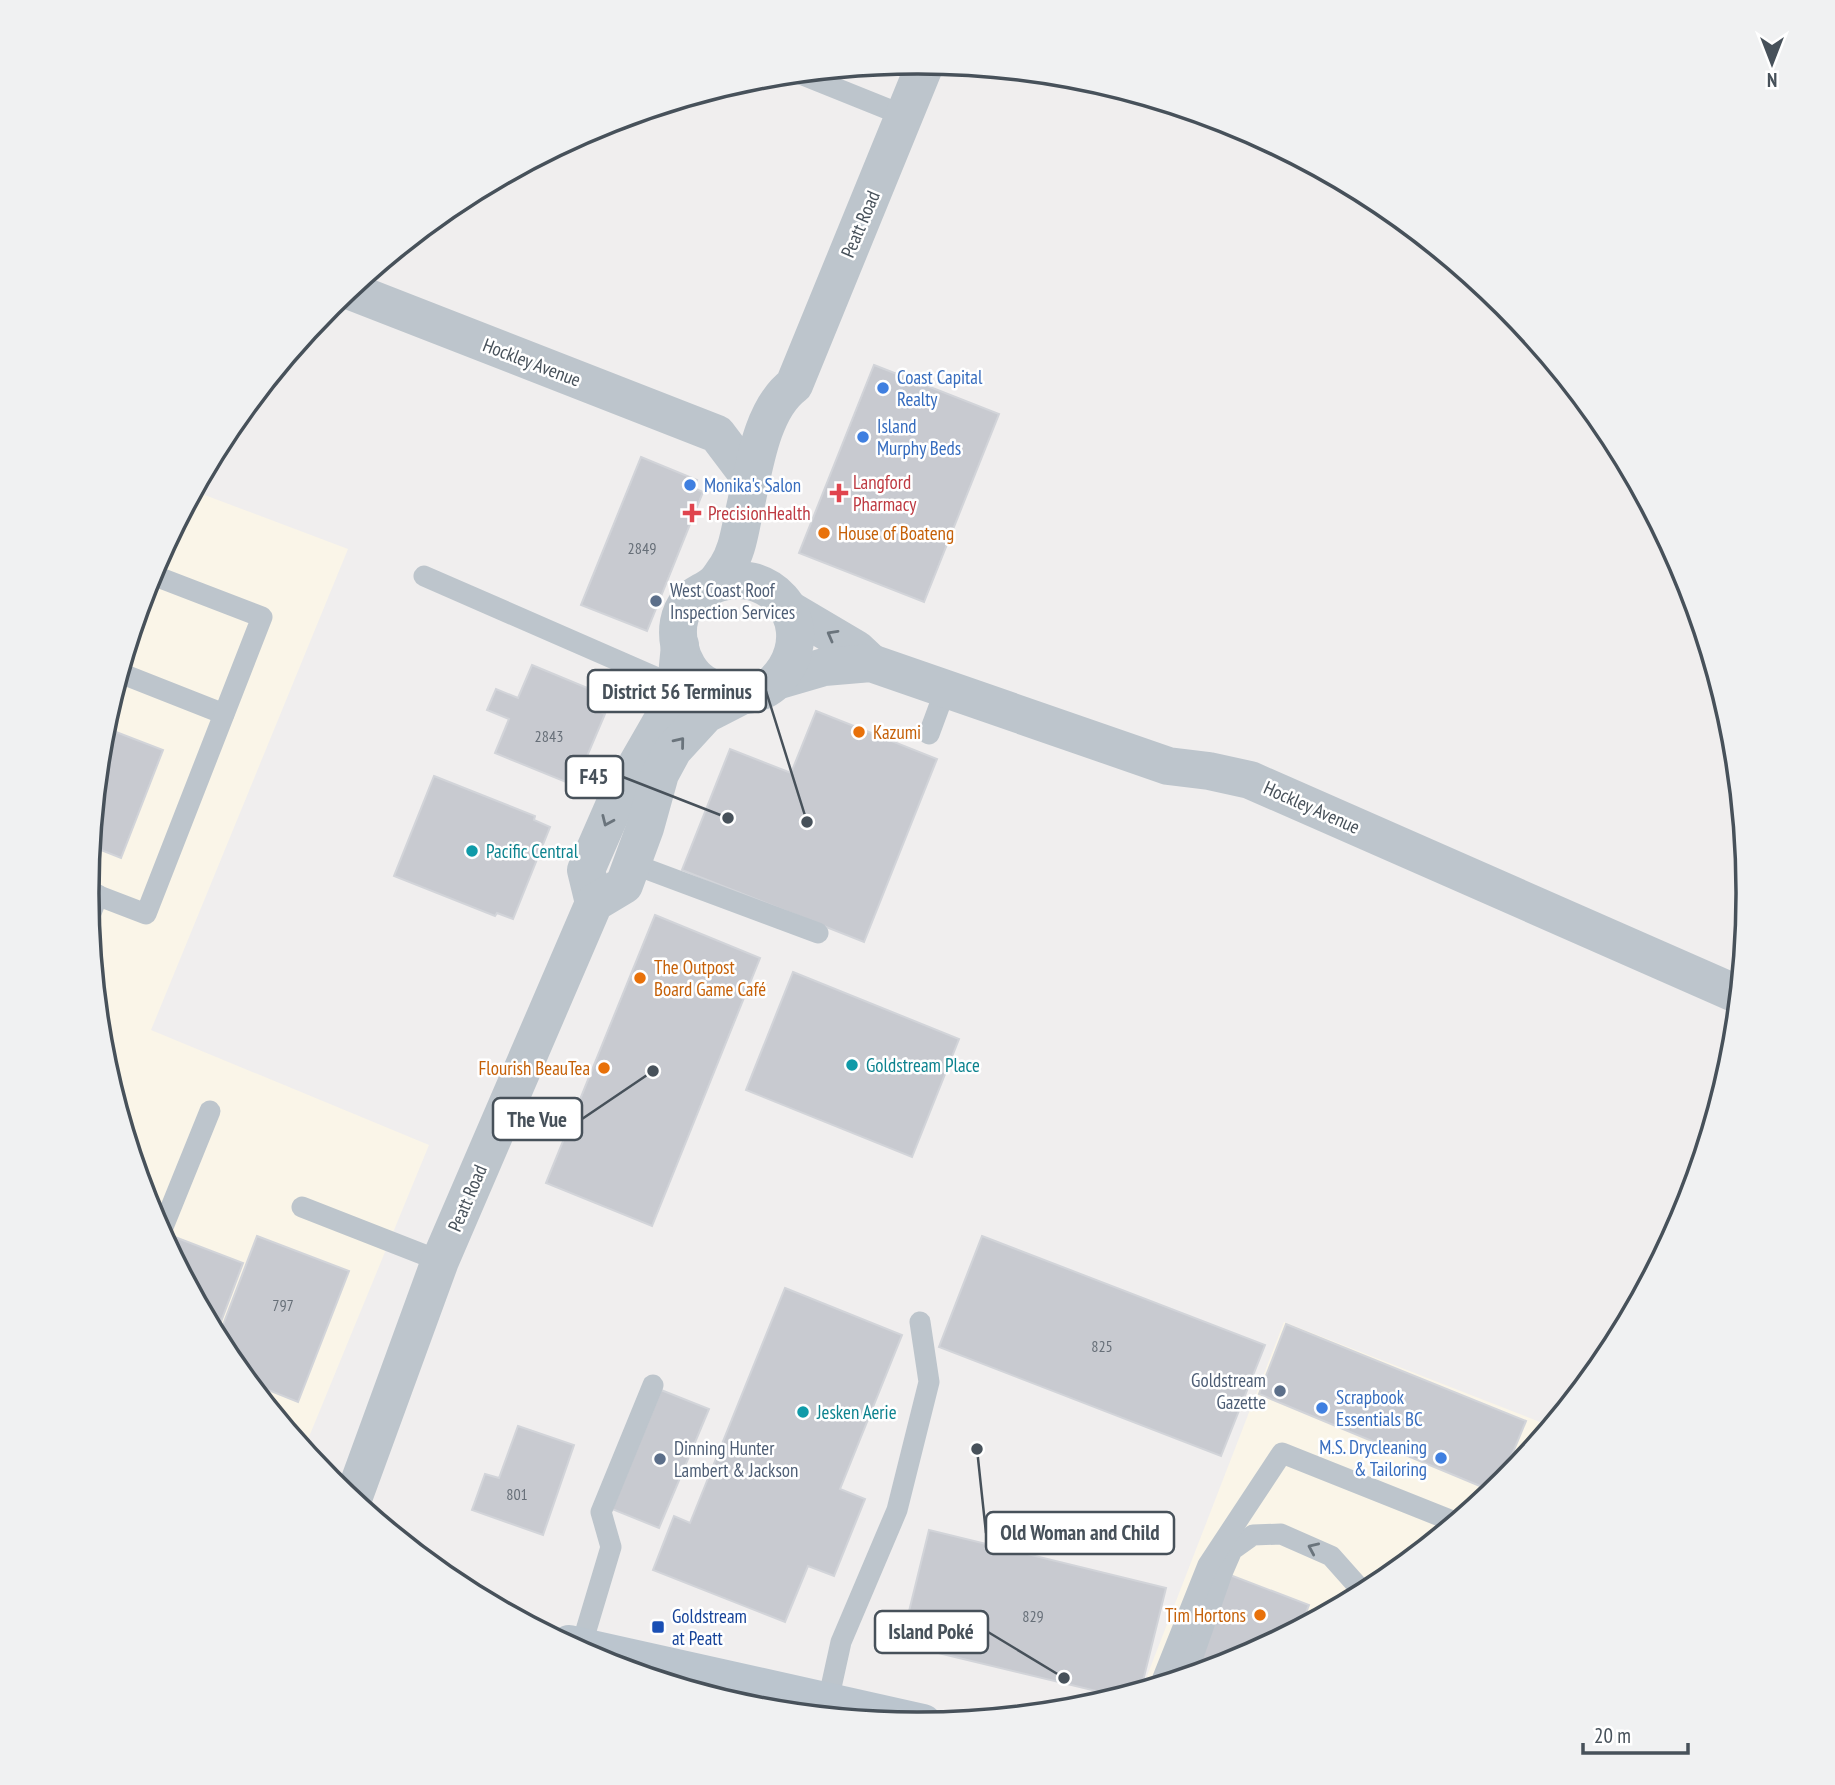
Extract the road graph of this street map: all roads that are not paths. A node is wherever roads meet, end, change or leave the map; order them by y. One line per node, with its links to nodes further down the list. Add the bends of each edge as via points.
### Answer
1 (921, 74): 3 (street, Peatt Road)
2 (816, 80): 3 (lane)
3 (905, 116): 5 (street, Peatt Road)
4 (358, 294): 7 (street, Hockley Avenue)
5 (793, 385): 6 (street, Peatt Road); 12 (street, Peatt Road, via 794,414 778,457 764,522 765,554)
6 (770, 416): 7 (street); 8 (street, Peatt Road)
7 (717, 435): 8 (street)
8 (751, 479): 11 (street, Peatt Road, via 735,553)
9 (424, 576): 16 (lane)
10 (161, 578): 19 (lane, via 262,617)
11 (713, 585): 12 (street, via 739,579 757,583); 13 (street, Peatt Road, via 687,603 679,625)
12 (783, 602): 14 (street, Hockley Avenue, one-way to 12); 17 (street, Peatt Road, via 796,630 795,647 789,662)
13 (680, 645): 16 (street, Peatt Road); 17 (street, via 685,662 710,688 726,693)
14 (871, 663): 17 (street, Hockley Avenue, via 824,667); 18 (street, Hockley Avenue)
15 (128, 676): 19 (lane)
16 (676, 686): 23 (street, Peatt Road, one-way to 23, via 586,870)
17 (760, 688): 21 (street, one-way to 17, via 667,759 706,714)
18 (946, 688): 20 (lane); 25 (street, Hockley Avenue, via 1168,766 1250,780)
19 (224, 714): 22 (lane, via 146,914)
20 (929, 734)
21 (633, 864): 23 (street, via 624,885); 24 (lane)
22 (99, 896)
23 (594, 903): 29 (street, Peatt Road)
24 (818, 933)
25 (1730, 991)
26 (210, 1111): 28 (lane)
27 (302, 1207): 29 (lane)
28 (167, 1218)
29 (440, 1261): 32 (street, Peatt Road)
30 (920, 1322): 39 (lane, via 929,1382 897,1510 841,1642)
31 (653, 1385): 35 (lane, via 601,1512 611,1547)
32 (357, 1489)
33 (1445, 1518): 38 (lane, via 1282,1453 1208,1565)
34 (1356, 1584): 37 (lane, one-way to 37, via 1331,1556 1280,1534 1253,1535 1232,1550)
35 (578, 1637)
36 (624, 1657): 39 (main road)
37 (1186, 1666)
38 (1165, 1673)
39 (828, 1701): 40 (main road)
40 (867, 1710)

